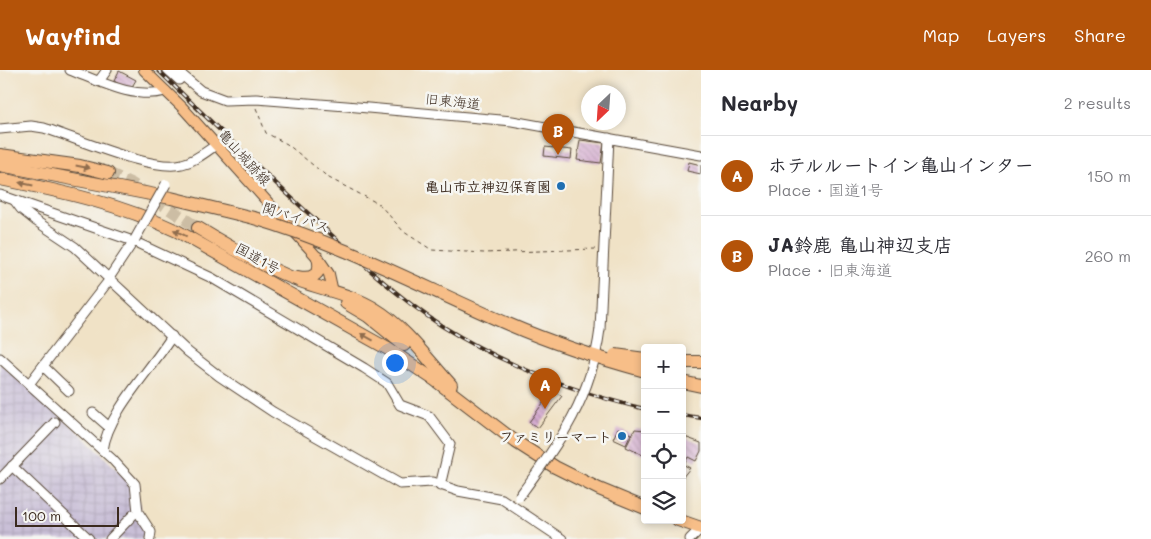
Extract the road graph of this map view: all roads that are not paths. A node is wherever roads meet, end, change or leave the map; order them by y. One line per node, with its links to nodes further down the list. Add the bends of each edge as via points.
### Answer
1 (70, 70): 6 (street)
2 (107, 70): 6 (street)
3 (144, 70): 8 (main road, 亀山城跡線)
4 (168, 70): 7 (street, 旧東海道, via 184,85)
5 (176, 70): 7 (street)
6 (99, 81): 8 (street, via 129,92)
7 (201, 91): 10 (street, 旧東海道, via 224,100 256,99 462,116 549,126)
8 (166, 92): 11 (main road, 亀山城跡線)
9 (0, 129): 11 (street, via 44,128 144,162 169,166 196,159)
10 (609, 138): 13 (street, 旧東海道); 48 (street, bridge, via 600,329 595,362 559,443)
11 (216, 145): 23 (main road, 亀山城跡線)
12 (0, 156): 15 (highway, one-way to 15, via 80,166)
13 (701, 156)
14 (0, 166): 27 (highway, 関バイパス, bridge, via 171,198 254,218 354,253)
15 (108, 173)
16 (0, 179): 22 (highway, 国道1号, one-way to 16, via 132,212 72,194)
17 (166, 184): 21 (street, bridge)
18 (0, 195): 19 (street)
19 (15, 201): 21 (street); 25 (street, via 28,215 75,247)
20 (198, 228): 24 (highway, 国道1号)
21 (134, 240): 25 (street); 47 (street, via 212,278 364,368 386,383 400,404 429,416 450,444)
22 (223, 256): 26 (highway, via 314,301); 39 (highway, 国道1号, one-way to 22, via 388,349)
23 (318, 258): 24 (highway, via 319,271 309,279); 26 (main road, 亀山城跡線, via 329,274)
24 (253, 260): 26 (highway, 国道1号)
25 (110, 279): 28 (street); 33 (street)
26 (333, 292): 39 (highway, via 338,299 395,337); 41 (highway, 国道1号, via 365,303 384,315)
27 (533, 334): 30 (highway, bridge, via 590,351); 34 (highway, bridge)
28 (172, 336): 43 (street); 47 (street, via 219,376 273,412 389,479 400,484 426,482)
29 (0, 358): 36 (street)
30 (641, 359)
31 (686, 362): 32 (highway)
32 (701, 362)
33 (43, 366): 36 (street); 38 (street)
34 (641, 370)
35 (686, 383): 37 (highway)
36 (29, 384): 44 (street)
37 (701, 386)
38 (69, 391)
39 (454, 395): 41 (highway, 国道1号)
40 (93, 412): 43 (street)
41 (479, 413): 49 (highway, 国道1号, via 516,442 562,471)
42 (55, 422): 45 (street)
43 (109, 427): 44 (street)
44 (103, 450): 58 (street, via 135,484 138,512 151,532)
45 (12, 466): 46 (street); 56 (street)
46 (0, 479)
47 (440, 486): 48 (street, via 490,495)
48 (513, 505): 55 (street)
49 (641, 506)
50 (133, 515): 57 (street)
51 (686, 522): 53 (highway)
52 (686, 523): 54 (highway)
53 (701, 524)
54 (701, 528): 61 (street)
55 (548, 531): 59 (street); 60 (street)
56 (89, 539)
57 (110, 539)
58 (150, 539)
59 (554, 539)
60 (562, 539)
61 (690, 539)

